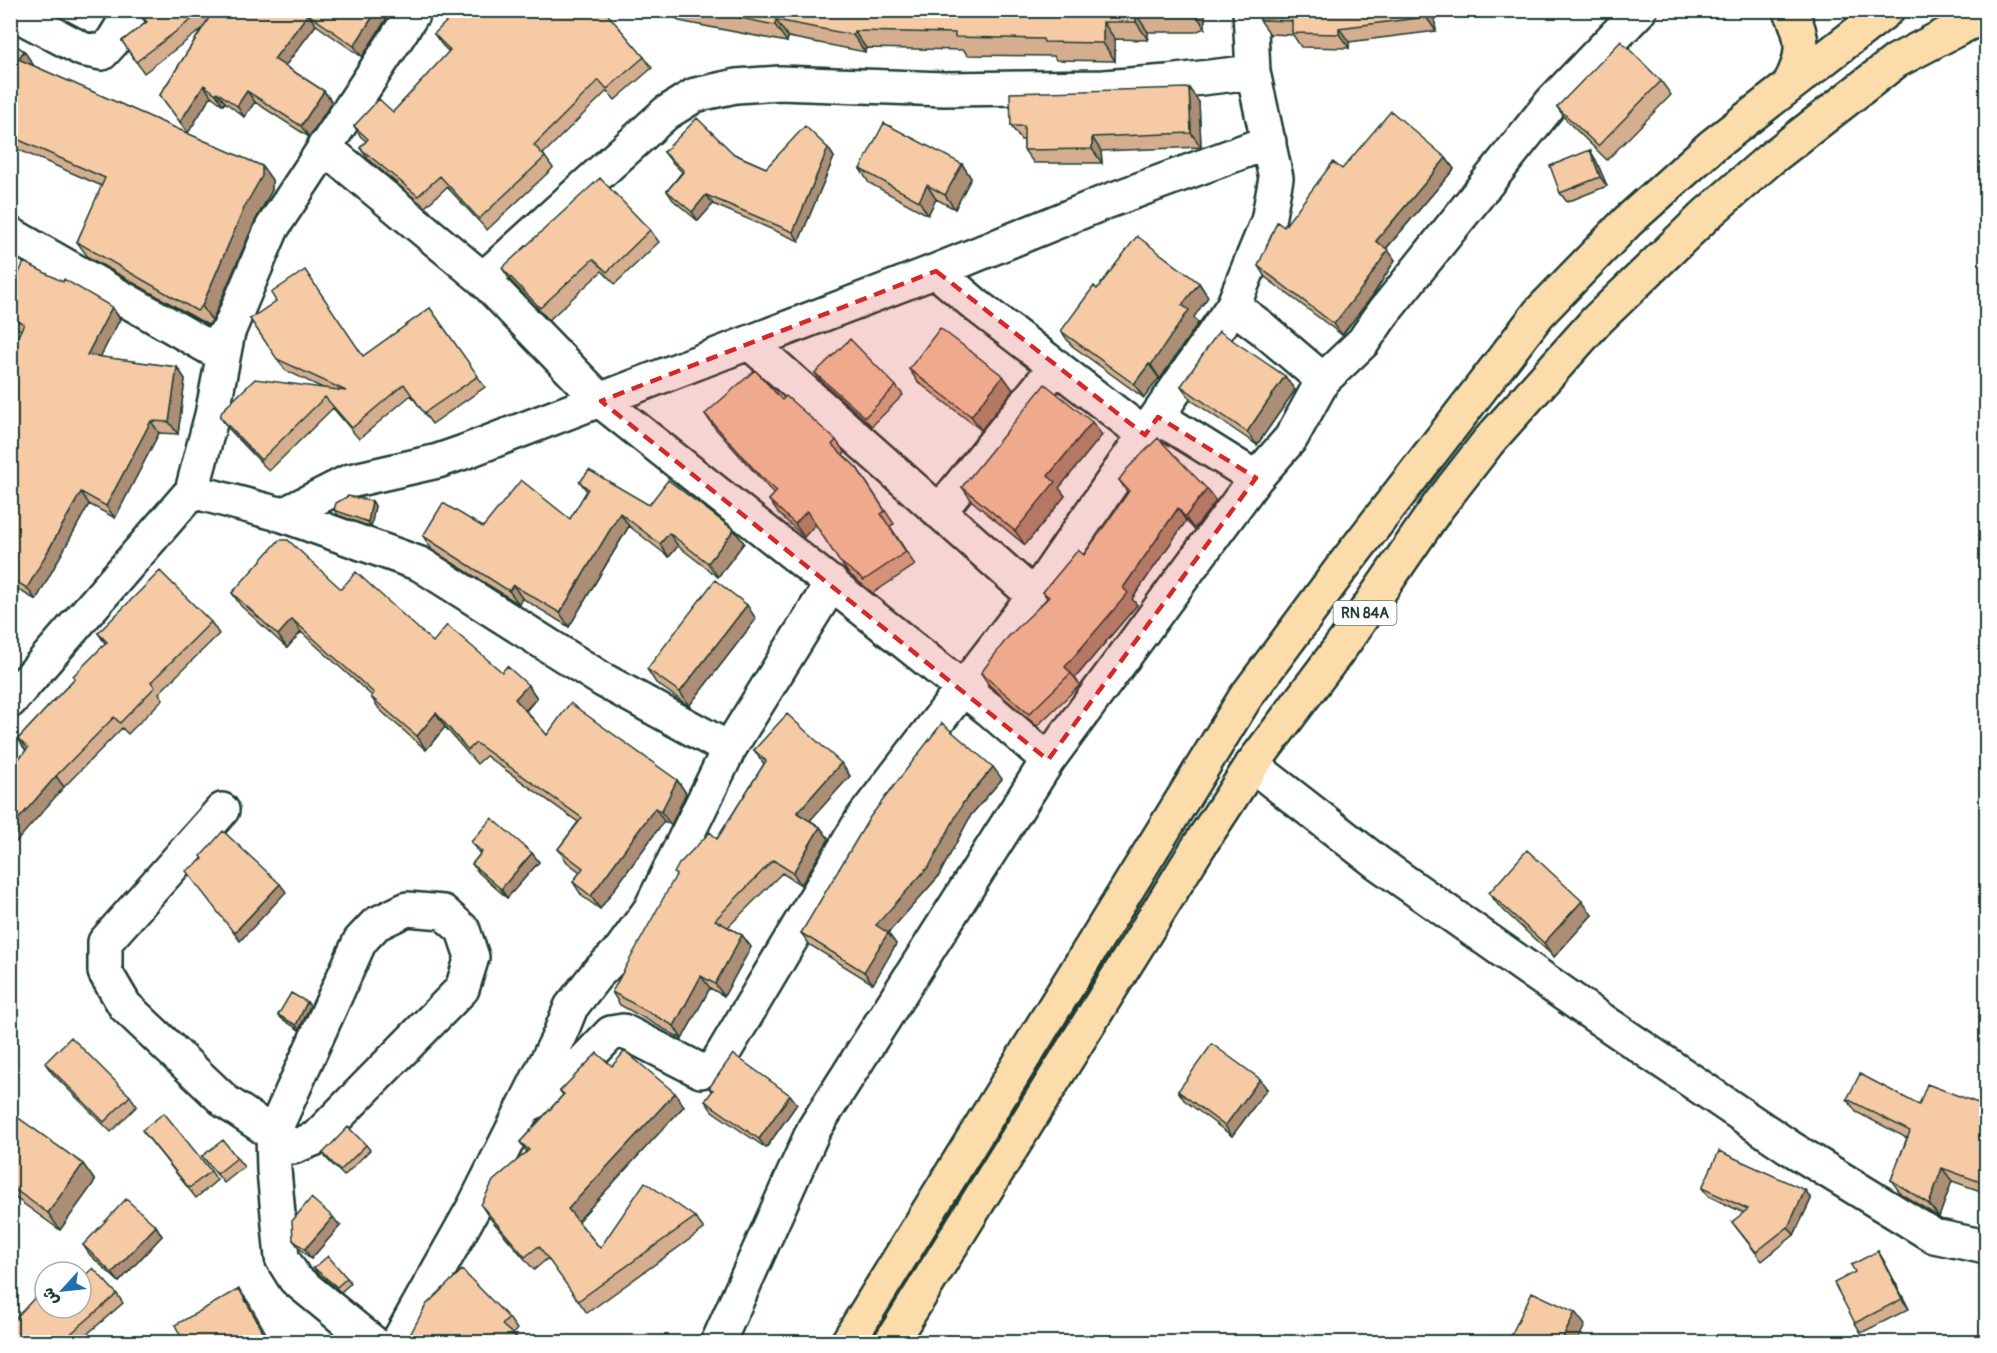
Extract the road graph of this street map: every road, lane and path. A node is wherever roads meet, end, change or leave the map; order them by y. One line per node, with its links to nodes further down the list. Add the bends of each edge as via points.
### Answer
1 (132, 10): 7 (street, via 102,53 82,50)
2 (415, 10): 12 (street)
3 (1250, 10): 9 (street)
4 (1640, 10): 20 (street, via 1551,102 1363,342)
5 (1790, 10): 10 (main road, via 1801,35 1802,53)
6 (1887, 10): 10 (main road, RN 84A)
7 (10, 12)
8 (1986, 16): 33 (main road, RN 84A, via 1896,61 1769,160 1596,321 1488,442 1438,505 1346,640)
9 (1253, 72): 11 (street); 15 (street, via 1104,87 944,89 780,83 736,86 695,95 666,113)
10 (1789, 85): 41 (main road, RN 84A, via 1713,145 1628,221 1539,313 1341,569 1245,698)
11 (1269, 142): 14 (street, via 1103,203); 16 (street, via 1276,178 1268,221)
12 (324, 147): 15 (street); 17 (street, via 272,228)
13 (10, 234): 17 (street, via 210,348)
14 (936, 271): 18 (street); 19 (street)
15 (483, 279): 21 (street)
16 (1233, 306): 20 (street); 22 (street)
17 (228, 332): 24 (street)
18 (750, 343): 21 (street); 25 (street)
19 (1056, 366): 22 (street); 25 (street)
20 (1323, 380): 23 (street, via 1291,438)
21 (601, 401): 26 (street, via 438,461 350,481); 27 (street)
22 (1152, 426): 23 (street); 28 (street)
23 (1256, 478): 32 (street)
24 (192, 491): 26 (street); 30 (street)
25 (939, 512): 28 (street)
26 (283, 515): 31 (street, via 420,564 603,680)
27 (832, 582): 29 (street); 31 (street)
28 (1034, 596): 29 (street)
29 (963, 688): 32 (street); 35 (street, via 863,818 715,1067 701,1071 623,1031 611,1034 557,1089)
30 (10, 701)
31 (729, 749): 35 (street, via 650,910 572,1007)
32 (1048, 760): 40 (street, via 814,1129)
33 (1252, 765): 37 (street, via 1378,863 1788,1147 1934,1236); 42 (main road, RN 84A)
34 (222, 810): 36 (street, via 105,942 105,972 125,1006 226,1102)
35 (525, 1107): 39 (street, via 476,1205)
36 (273, 1134): 36 (street, via 360,941 376,924 406,909 442,912 463,930 472,957 462,989 316,1138 293,1147); 38 (street, via 282,1258 295,1279)
37 (1986, 1247)
38 (372, 1342)
39 (398, 1342)
40 (718, 1342)
41 (848, 1342)
42 (891, 1342)

